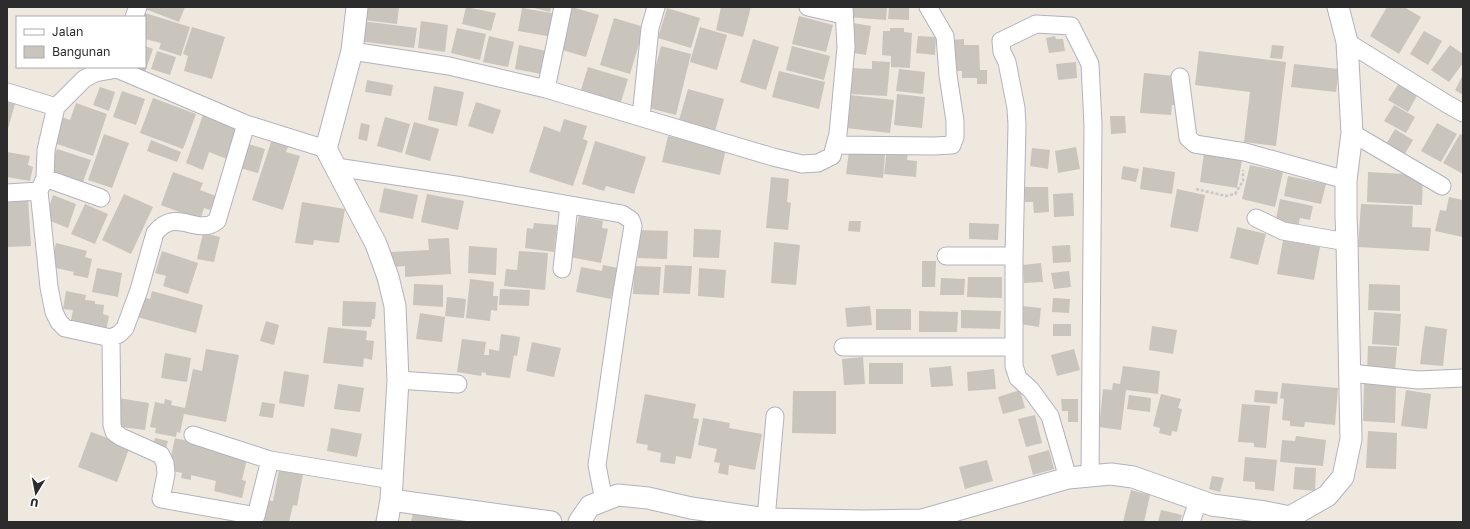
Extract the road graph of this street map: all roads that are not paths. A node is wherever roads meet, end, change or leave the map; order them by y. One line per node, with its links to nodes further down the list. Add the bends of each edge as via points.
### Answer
1 (357, 7): 9 (street)
2 (563, 7): 12 (street)
3 (656, 7): 16 (street, via 650,28)
4 (808, 7): 7 (street)
5 (928, 7): 19 (street, via 945,36 955,121 952,145)
6 (1338, 7): 8 (street)
7 (844, 11): 19 (street, via 846,47)
8 (1347, 42): 15 (street); 18 (street)
9 (352, 51): 12 (street, via 449,66); 20 (street)
10 (117, 68): 14 (street, via 95,73 84,79); 17 (street)
11 (1180, 77): 22 (street, via 1188,138 1196,144 1245,152)
12 (546, 89): 16 (street)
13 (7, 92): 14 (street)
14 (56, 107): 23 (street, via 46,150)
15 (1463, 113)
16 (641, 117): 19 (street, via 802,164 818,163 832,156)
17 (246, 124): 20 (street); 33 (street, via 217,221 209,226 170,221 154,233 139,290 125,328)
18 (1352, 133): 22 (street); 24 (street)
19 (835, 145)
20 (326, 149): 21 (street)
21 (336, 167): 27 (street); 38 (street, via 376,244 388,277 395,306)
22 (1346, 180): 29 (street)
23 (42, 184): 25 (street); 26 (street); 33 (street, via 49,288 56,317 66,328)
24 (1442, 186)
25 (7, 193)
26 (101, 198)
27 (569, 205): 32 (street); 47 (street, via 622,214 631,220 633,226 597,465)
28 (1256, 218): 29 (street, via 1283,231)
29 (1347, 242): 36 (street)
30 (946, 256): 31 (street)
31 (1014, 256): 35 (street); 43 (street, via 1016,108 1001,41 1036,24 1071,26 1090,64 1093,125)
32 (562, 269)
33 (111, 338): 48 (street, via 111,422 114,432 161,455 166,474 161,499)
34 (843, 347): 35 (street)
35 (1014, 347): 44 (street, via 1014,366 1018,378 1031,390 1050,416)
36 (1350, 372): 37 (street, via 1418,380); 50 (street, via 1351,439 1343,477 1327,496)
37 (1463, 378)
38 (398, 380): 39 (street); 45 (street)
39 (458, 384)
40 (775, 416): 49 (street)
41 (193, 435): 42 (street)
42 (270, 460): 45 (street); 48 (street)
43 (1090, 475): 44 (street); 46 (street, via 1133,477)
44 (1068, 478): 51 (street)
45 (391, 490): 52 (street); 53 (street)
46 (1198, 500): 50 (street, via 1212,505 1265,512); 56 (street)
47 (604, 501): 49 (street, via 618,495 648,498 691,508); 54 (street, via 590,506)
48 (255, 519)
49 (766, 519): 55 (street)
50 (1291, 520)
51 (922, 521): 55 (street)
52 (387, 522)
53 (551, 522)
54 (579, 522)
55 (864, 522)
56 (1191, 522)

